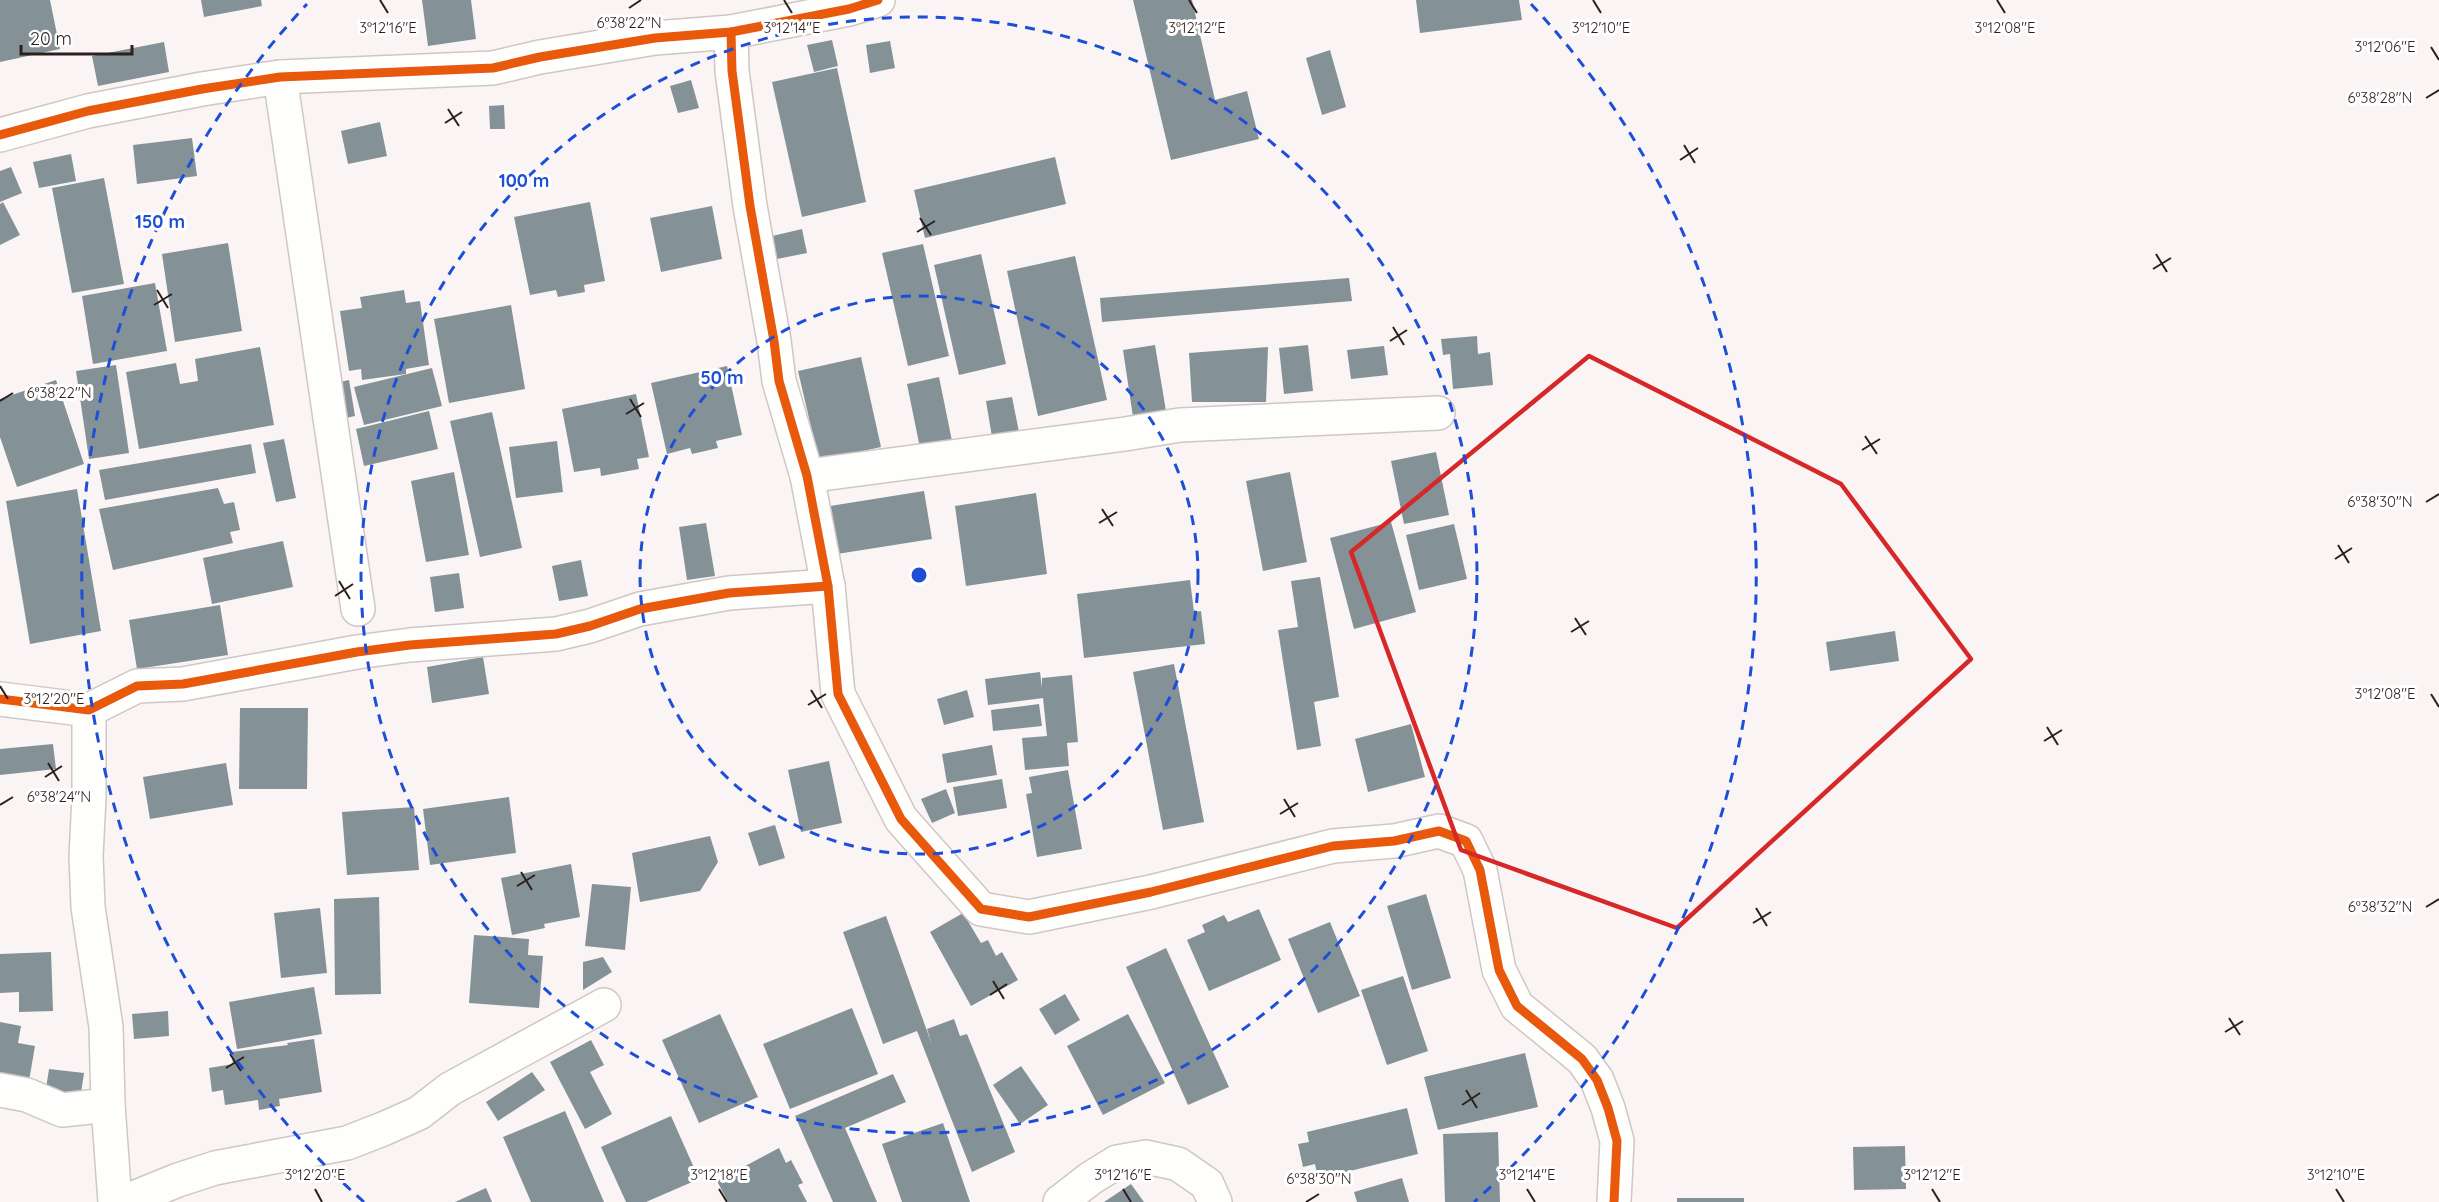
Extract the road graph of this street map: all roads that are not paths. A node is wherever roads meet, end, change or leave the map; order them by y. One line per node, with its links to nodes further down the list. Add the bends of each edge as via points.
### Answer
1 (858, 3): 2 (street)
2 (731, 32): 3 (street, via 654,38 493,68); 6 (street, via 732,71 750,206 779,381)
3 (280, 77): 4 (street, via 88,111); 8 (street)
4 (0, 135)
5 (1438, 413): 6 (street, via 1180,425)
6 (807, 476): 7 (street)
7 (828, 586): 10 (street, via 729,593 640,609 556,634 410,645 183,684 137,686); 18 (street, via 838,694 901,819 981,909 1029,918 1333,846 1394,841 1439,831 1466,841 1480,870 1499,970 1517,1006 1582,1059 1597,1080 1617,1141)
8 (358, 609)
9 (0, 699): 10 (street)
10 (89, 710): 13 (street, via 88,908 106,1027)
11 (604, 1005): 15 (street, via 450,1089 418,1113 383,1129 346,1143 215,1168)
12 (0, 1090): 13 (street, via 27,1095 62,1110)
13 (108, 1105): 14 (street)
14 (115, 1202)
15 (124, 1202)
16 (1060, 1202): 17 (street, via 1117,1162 1146,1157 1178,1164 1207,1184)
17 (1215, 1202)
18 (1614, 1202)

